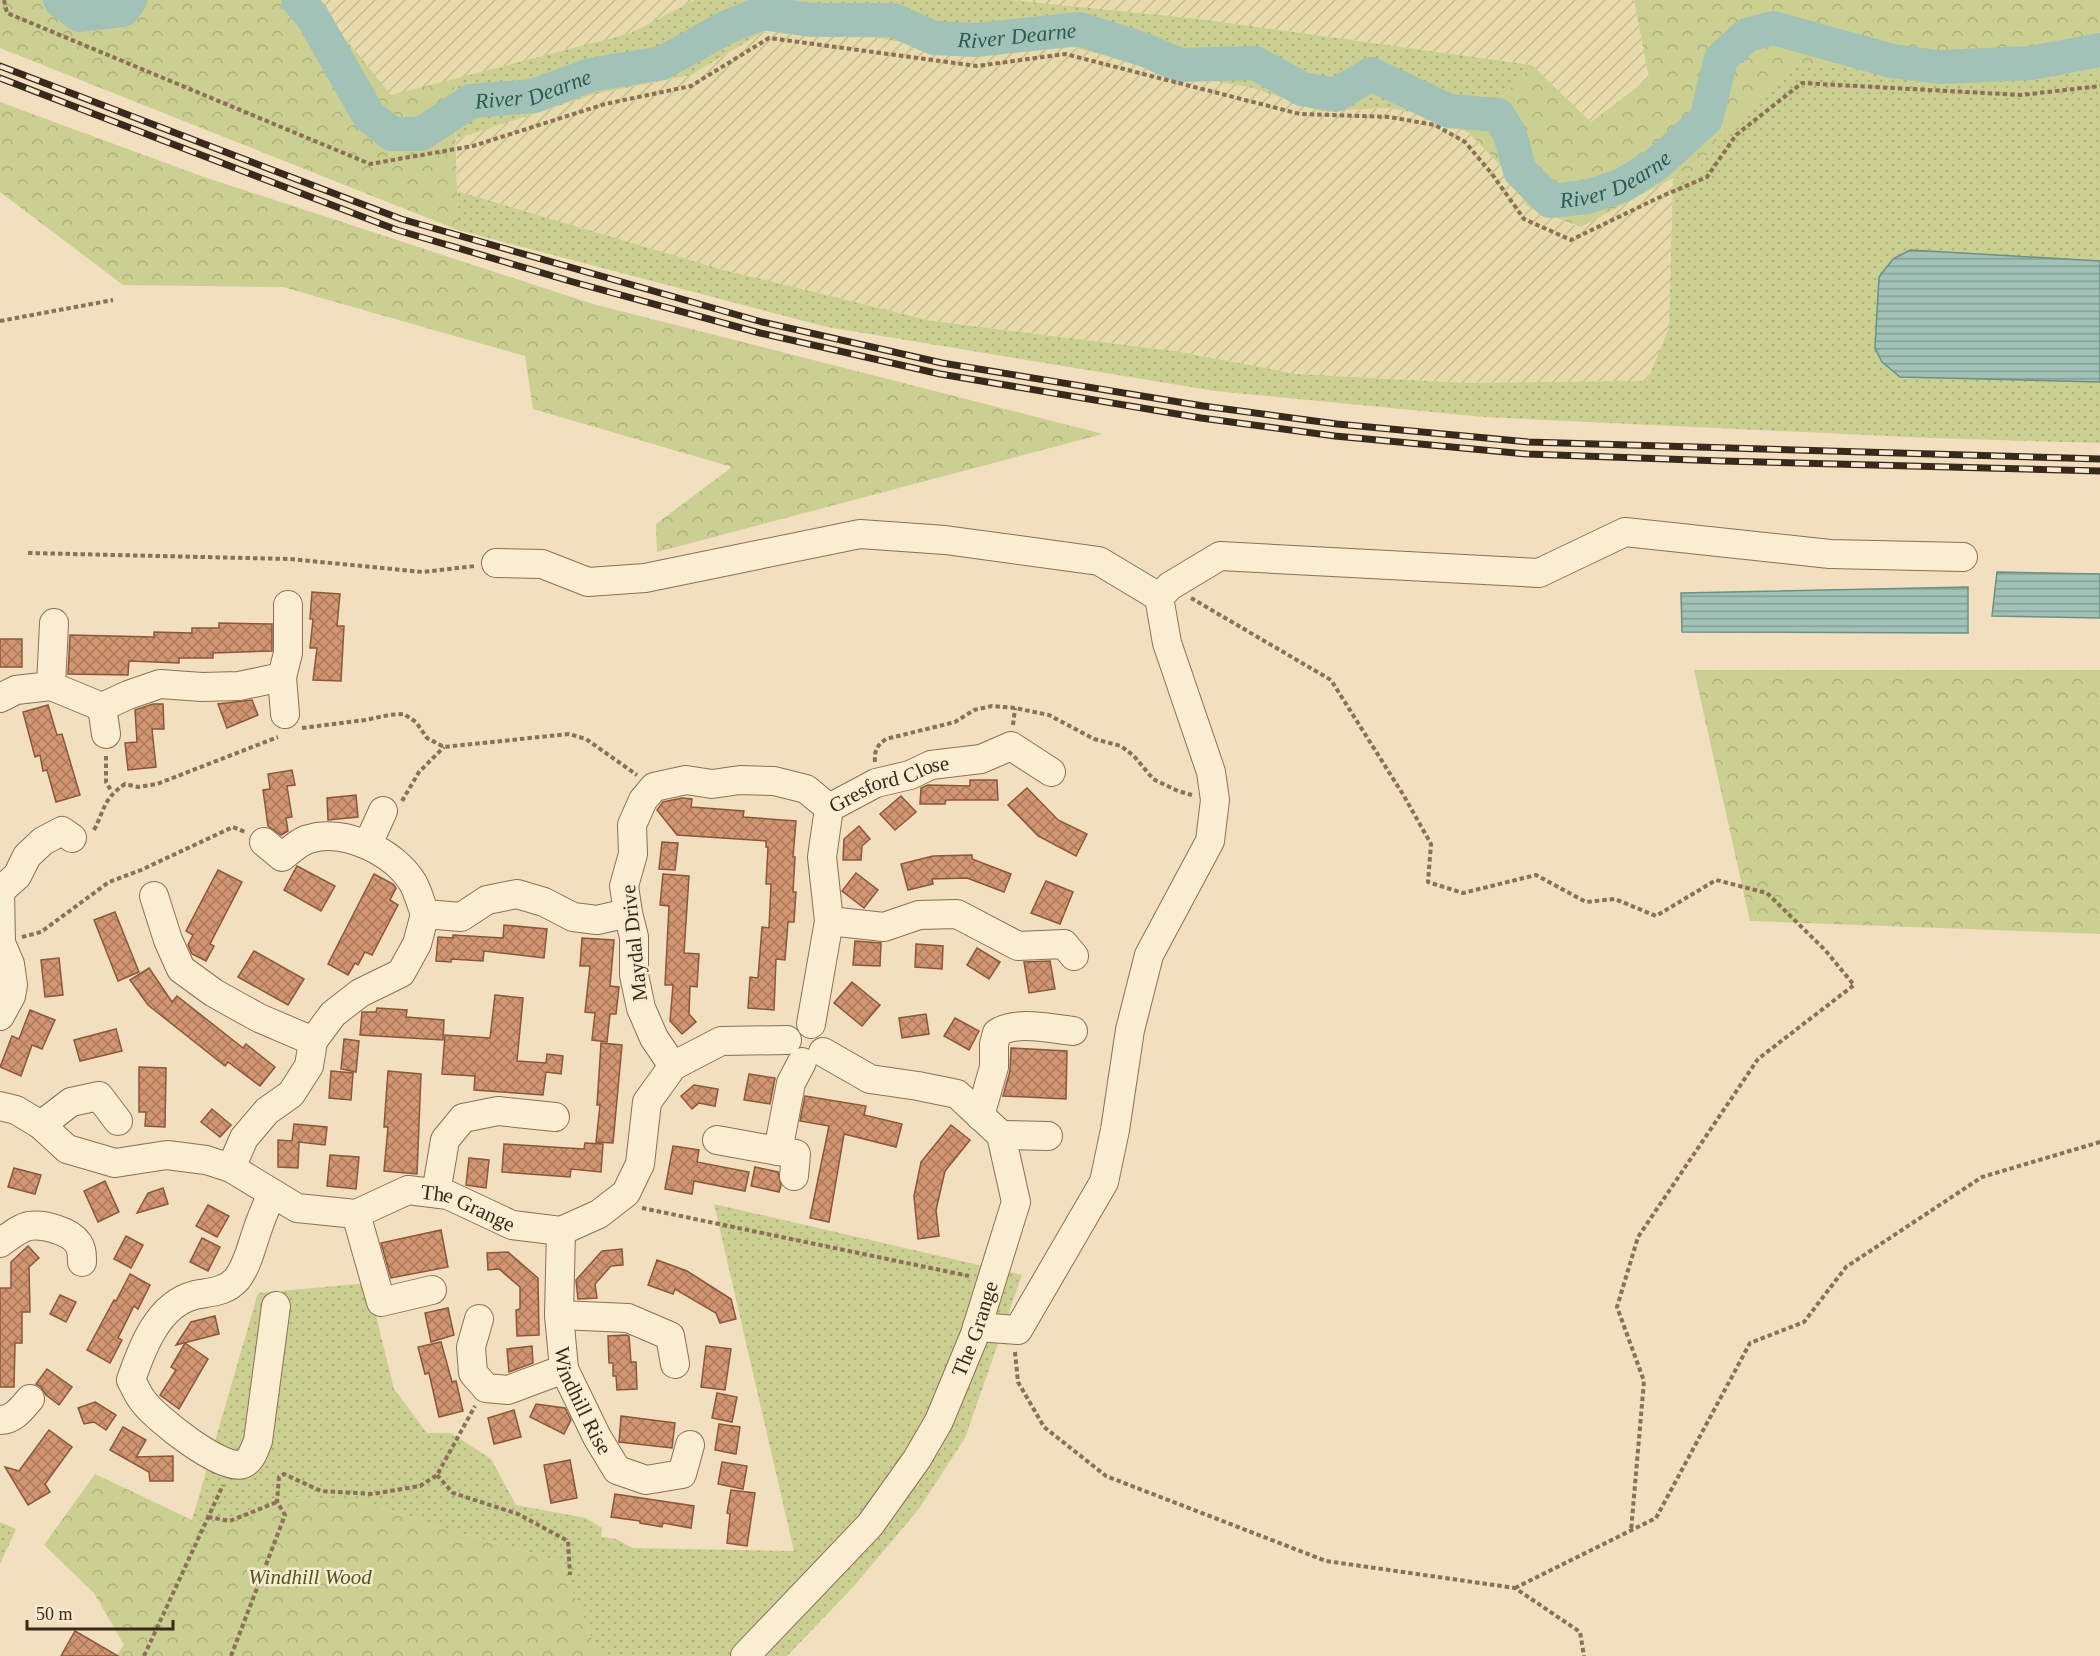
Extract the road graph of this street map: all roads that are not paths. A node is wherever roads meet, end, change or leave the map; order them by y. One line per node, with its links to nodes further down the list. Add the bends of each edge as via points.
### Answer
1 (1963, 557): 3 (street, via 1830,554 1625,532 1539,573 1220,556)
2 (496, 563): 3 (street, via 542,564 588,582 645,578 860,534 945,540 1099,561)
3 (1164, 591): 49 (street, via 1167,643 1211,772 1215,800 1210,841 1149,955 1130,1030 1104,1182 1018,1330)
4 (288, 605): 6 (street, via 288,653)
5 (54, 623): 7 (street)
6 (282, 677): 7 (street, via 239,686 160,684 128,695 104,721); 9 (street)
7 (51, 686): 8 (street, via 16,690)
8 (0, 698)
9 (287, 727)
10 (1051, 772): 11 (street, Gresford Close, via 1011,746 981,759 931,765 876,783)
11 (829, 808): 18 (street, Maydal Drive, via 806,789 774,781 712,784 686,780 654,787 643,800 632,825 633,854 624,886); 20 (street, Gresford Close, via 822,857)
12 (383, 811): 15 (street)
13 (72, 838): 16 (street, via 62,831 43,841 27,856 17,876)
14 (264, 842): 15 (street, via 282,857 308,839 331,836)
15 (368, 844): 19 (street, via 388,856 413,883)
16 (0, 891): 21 (street)
17 (154, 896): 25 (street, via 181,969 259,1018)
18 (628, 913): 19 (street, via 597,920 573,916 517,894 487,900 461,916); 27 (street, Maydal Drive, via 640,1008)
19 (424, 914): 25 (street, via 417,944 401,973 360,993 333,1014)
20 (829, 921): 22 (street, via 884,927 919,915 957,914 1018,946 1064,944); 26 (street, Gresford Close, via 811,1024 793,1029)
21 (1, 943): 23 (street, via 13,985)
22 (1074, 956)
23 (0, 1016)
24 (1073, 1031): 29 (street, via 1017,1026 997,1033 994,1067)
25 (313, 1041): 37 (street, via 309,1066 291,1094 267,1111 244,1138)
26 (804, 1051): 27 (street, via 722,1041); 29 (street, via 870,1079 957,1094); 36 (street, via 792,1083)
27 (673, 1066): 42 (street, via 647,1102 639,1164 626,1193 599,1214)
28 (0, 1106): 32 (street)
29 (980, 1116): 33 (street)
30 (555, 1117): 40 (street, via 498,1111 463,1118 445,1140)
31 (118, 1121): 32 (street, via 101,1087 71,1102)
32 (42, 1125): 37 (street, via 67,1149 116,1163 167,1155)
33 (1001, 1135): 34 (street); 49 (street, The Grange, via 1016,1202)
34 (1048, 1136)
35 (717, 1140): 36 (street)
36 (778, 1151): 38 (street, via 796,1154)
37 (231, 1168): 39 (street)
38 (794, 1176)
39 (272, 1193): 41 (street, via 297,1208); 46 (street, via 237,1280 217,1292 193,1295 172,1306 151,1331 131,1380 143,1402 173,1430 232,1465 243,1464 251,1457 258,1441)
40 (436, 1193): 41 (street, The Grange, via 408,1190); 42 (street, The Grange, via 512,1225)
41 (356, 1214): 45 (street, via 381,1302)
42 (561, 1231): 47 (street, Windhill Rise)
43 (0, 1243): 44 (street, via 28,1226 42,1226 77,1241 82,1249)
44 (82, 1262)
45 (432, 1290)
46 (276, 1306)
47 (559, 1315): 50 (street, via 628,1318 670,1336); 51 (street, Windhill Rise)
48 (479, 1319): 51 (street, via 471,1347 473,1372 486,1388 508,1390)
49 (977, 1327): 55 (street, The Grange, via 939,1421 917,1459 870,1525)
50 (675, 1364)
51 (564, 1369): 54 (street, Windhill Rise, via 617,1470 646,1480 682,1474)
52 (30, 1399): 53 (street, via 15,1415)
53 (0, 1420)
54 (690, 1445)
55 (745, 1656)

